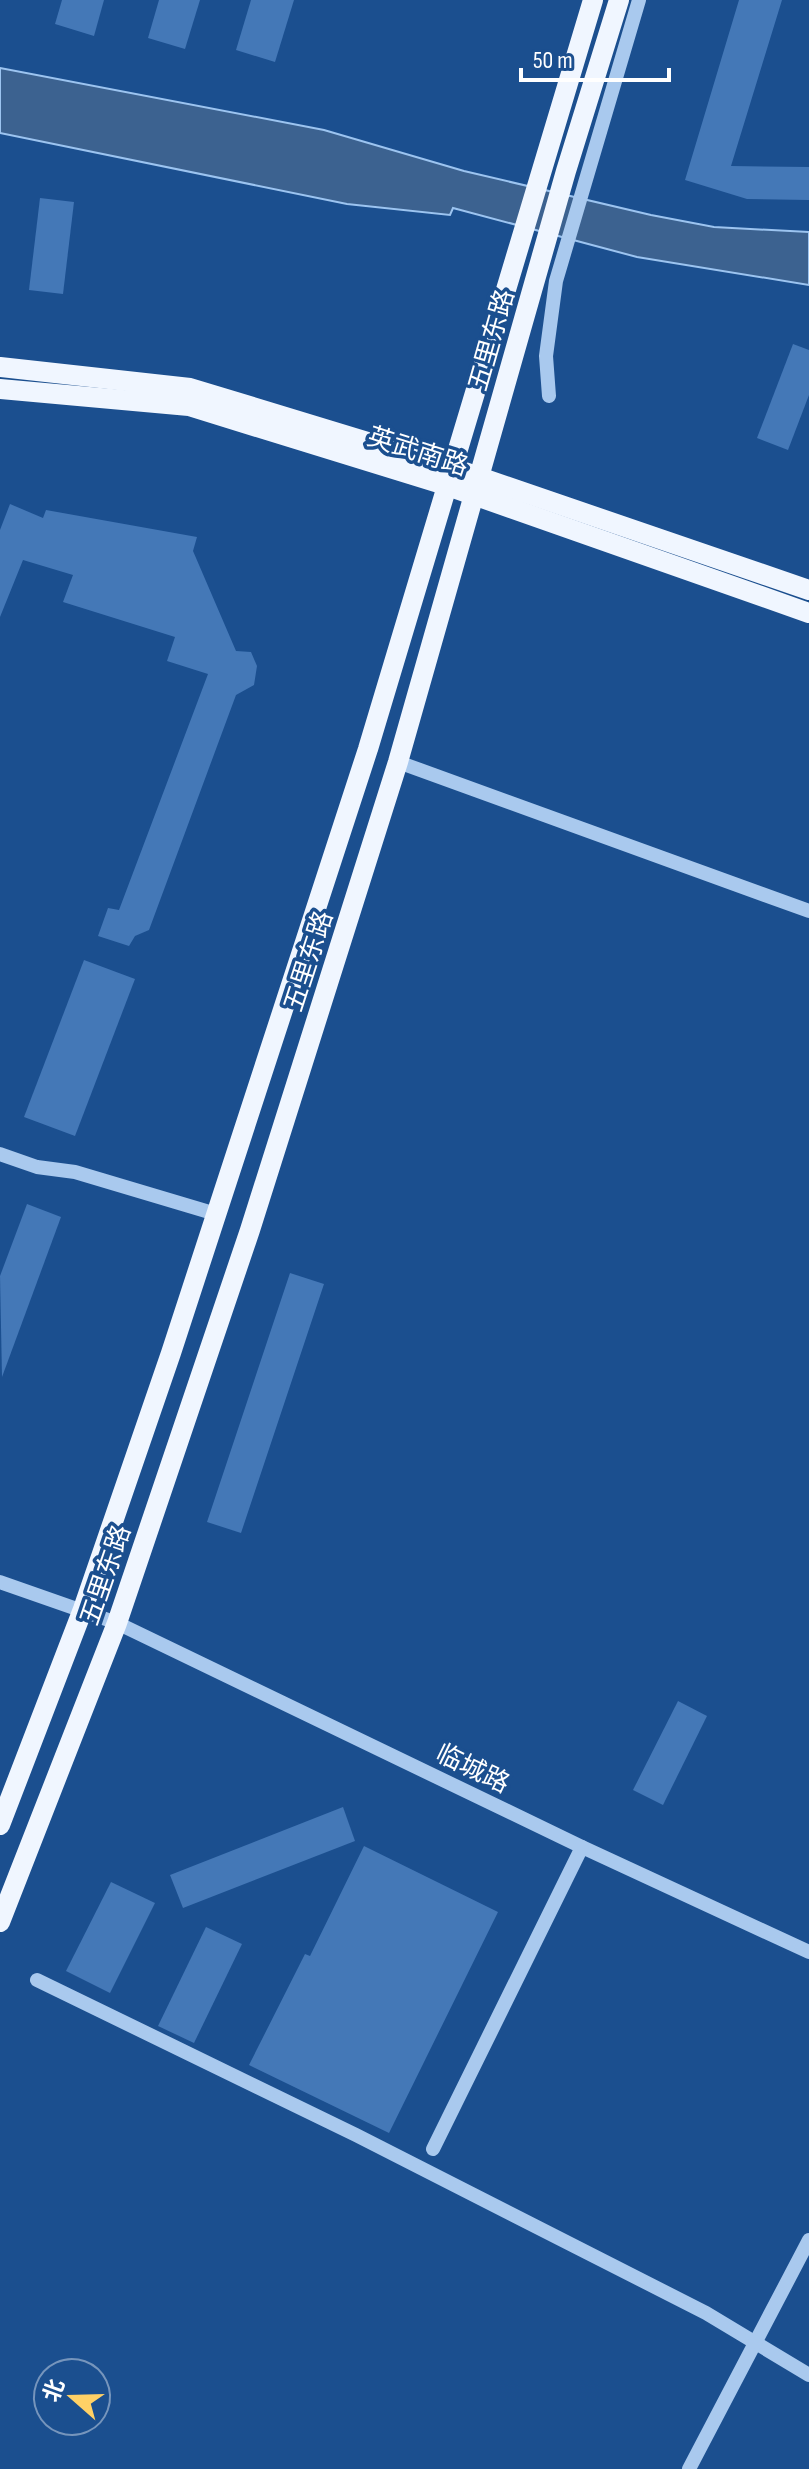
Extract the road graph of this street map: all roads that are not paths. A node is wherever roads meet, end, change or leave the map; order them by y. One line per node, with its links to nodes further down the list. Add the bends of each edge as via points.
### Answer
1 (593, 0): 7 (main road, 五里东路)
2 (619, 0): 8 (main road, 五里东路)
3 (639, 0): 6 (street, via 556,281 546,356)
4 (0, 367): 7 (main road, 英武南路, via 190,388)
5 (0, 389): 7 (main road, 英武南路, via 189,406)
6 (549, 396)
7 (448, 476): 8 (main road, 英武南路); 14 (main road, 五里东路, via 368,749)
8 (476, 486): 9 (main road, 英武南路); 10 (main road, 英武南路); 11 (main road, 五里东路)
9 (809, 590)
10 (809, 613)
11 (398, 762): 12 (street); 17 (main road, 五里东路, via 250,1230)
12 (809, 911)
13 (0, 1154): 14 (street)
14 (216, 1214): 16 (main road, 五里东路)
15 (0, 1582): 16 (street, 临城路)
16 (83, 1609): 17 (street, 临城路); 18 (main road, 五里东路)
17 (117, 1623): 19 (street, 临城路); 20 (main road, 五里东路)
18 (0, 1825)
19 (582, 1847): 21 (street, 临城路); 23 (street)
20 (0, 1922)
21 (809, 1952)
22 (37, 1980): 25 (street, via 356,2135)
23 (433, 2149)
24 (809, 2240): 25 (street)
25 (755, 2341): 26 (street); 27 (street)
26 (809, 2375)
27 (689, 2469)

